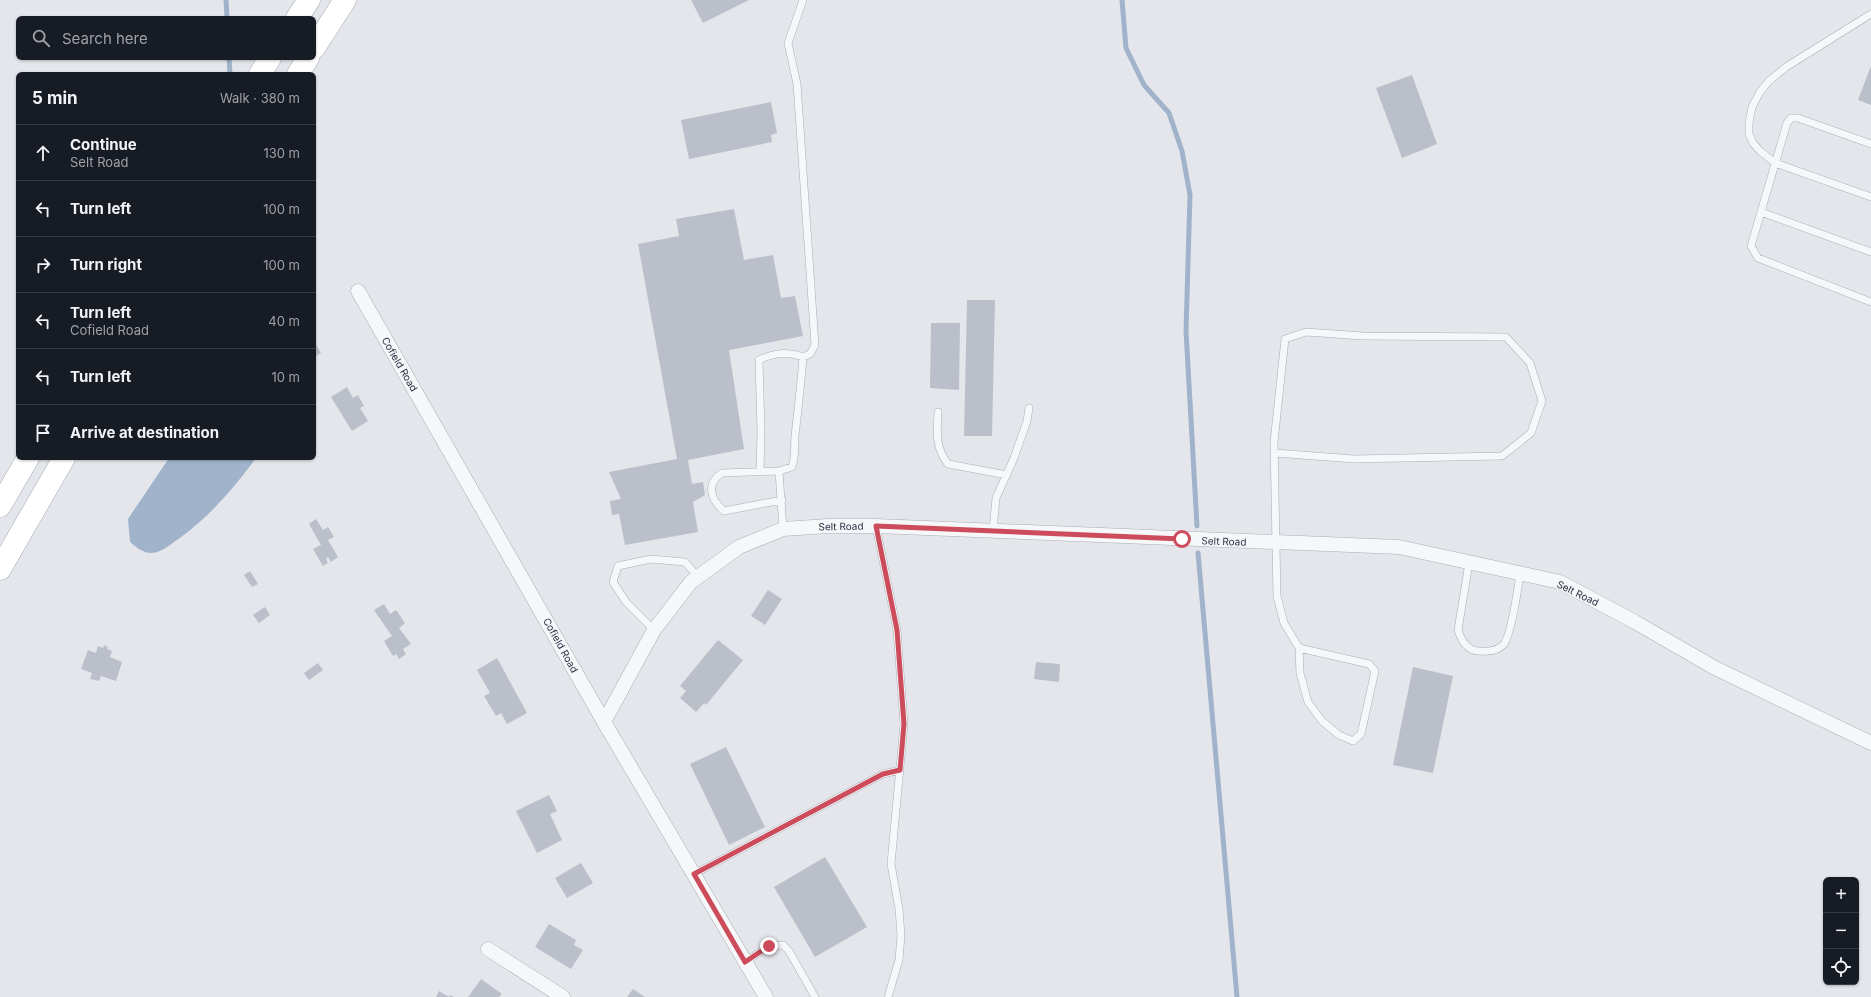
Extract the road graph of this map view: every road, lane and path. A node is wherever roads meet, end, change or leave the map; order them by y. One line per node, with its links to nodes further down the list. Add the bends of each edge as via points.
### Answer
1 (309, 0): 5 (main road)
2 (345, 0): 6 (main road)
3 (803, 0): 18 (lane, via 788,43 797,84 814,323 815,345 810,354)
4 (1871, 14): 12 (lane, via 1786,67 1760,92 1752,107 1749,134 1760,151)
5 (298, 16)
6 (316, 45)
7 (269, 60): 9 (main road)
8 (307, 60): 10 (main road)
9 (261, 72)
10 (299, 72)
11 (1871, 144): 12 (lane, via 1792,118 1787,123)
12 (1775, 162): 13 (lane); 14 (lane)
13 (1871, 197)
14 (1761, 212): 15 (lane); 17 (lane, via 1751,246 1758,258)
15 (1871, 252)
16 (358, 291): 39 (street, Cofield Road)
17 (1871, 302)
18 (803, 357): 24 (lane, via 794,437 795,459 792,466); 25 (lane, via 793,353 772,354 759,360)
19 (1029, 408): 26 (lane, via 1027,421)
20 (938, 412): 26 (lane, via 937,436 940,454 948,464)
21 (1274, 453): 21 (lane, via 1285,339 1306,332 1363,336 1506,337 1530,363 1542,401 1531,432 1502,456 1354,459); 32 (lane)
22 (27, 460): 28 (main road)
23 (63, 460): 34 (main road)
24 (779, 471): 25 (lane); 27 (lane)
25 (760, 472): 27 (lane, via 722,473 711,486 711,497 724,511)
26 (1007, 475): 31 (lane, via 996,498)
27 (782, 500): 30 (lane)
28 (0, 506)
29 (876, 526): 30 (street, Selt Road); 31 (street, Selt Road); 41 (lane, via 897,630 904,724)
30 (783, 529): 36 (street, Selt Road, via 739,547)
31 (993, 531): 32 (street, Selt Road)
32 (1275, 543): 33 (street, Selt Road, via 1399,547); 38 (lane, via 1277,596 1284,623)
33 (1469, 563): 35 (street, Selt Road); 35 (lane, via 1458,630 1461,641 1475,651 1490,653 1504,644)
34 (0, 569)
35 (1520, 574): 40 (street, Selt Road, via 1560,582 1715,668)
36 (698, 577): 37 (street, Selt Road, via 691,582); 37 (lane, via 685,562 651,559 618,566 613,582 626,602)
37 (654, 630): 39 (street, Selt Road)
38 (1299, 648): 38 (lane, via 1300,674 1308,702 1322,721 1339,735 1353,741 1361,734 1375,671 1369,664)
39 (604, 722): 42 (street, Cofield Road)
40 (1871, 743)
41 (900, 770): 42 (lane, via 883,774); 48 (lane, via 891,864 902,935 899,960)
42 (694, 874): 44 (street, Cofield Road)
43 (488, 949): 45 (street)
44 (745, 962): 46 (street, Cofield Road); 47 (lane, via 769,946 783,945)
45 (563, 997)
46 (766, 997)
47 (815, 997)
48 (888, 997)

